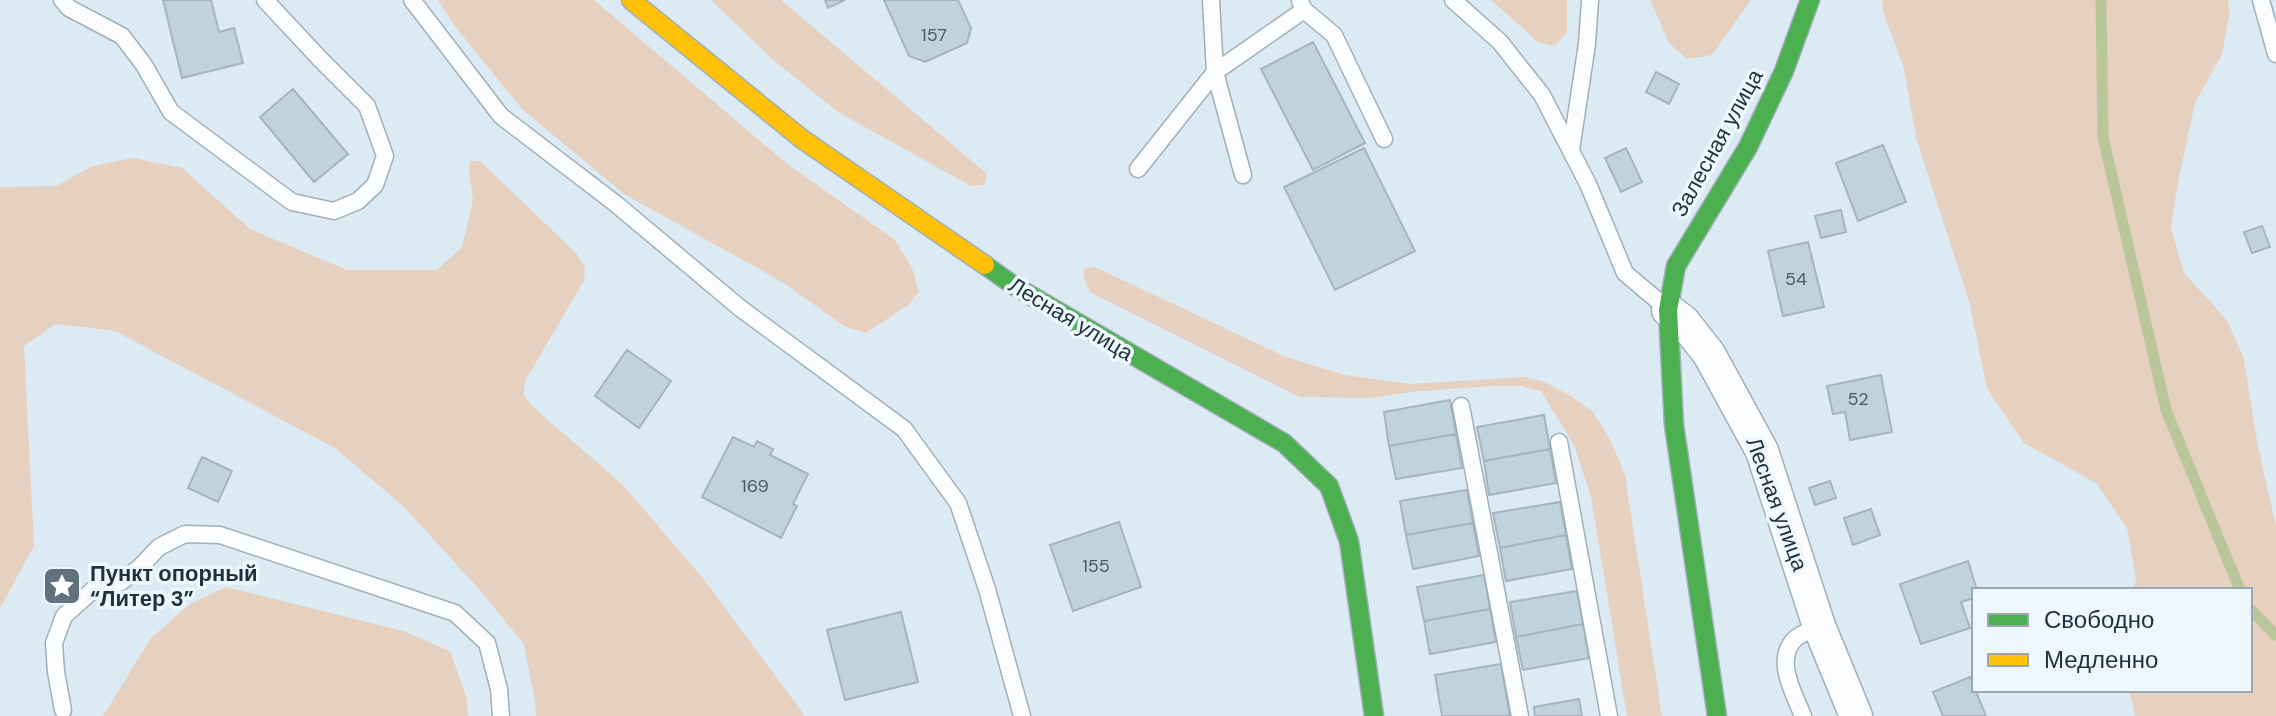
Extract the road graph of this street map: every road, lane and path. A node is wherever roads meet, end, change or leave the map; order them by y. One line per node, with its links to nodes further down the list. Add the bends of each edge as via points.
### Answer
1 (62, 0): 2 (lane, via 122,36 171,112 292,202 334,211 358,201 375,185 385,156 367,106)
2 (265, 0)
3 (412, 0): 23 (lane, via 501,116 740,308 904,429 958,503)
4 (631, 0): 24 (main road, Лесная улица, via 802,139 1013,285 1284,443 1329,486 1349,541)
5 (1211, 0): 12 (lane)
6 (1453, 0): 14 (lane, via 1500,42 1542,95)
7 (1590, 0): 14 (lane)
8 (1810, 0): 17 (main road, Залесная улица, via 1748,147 1676,266)
9 (2261, 0): 11 (lane)
10 (1301, 5): 12 (lane); 13 (lane, via 1334,35)
11 (2276, 54)
12 (1215, 72): 15 (lane); 16 (lane)
13 (1384, 139)
14 (1571, 150): 17 (lane, via 1625,273)
15 (1138, 169)
16 (1243, 175)
17 (1668, 310): 20 (street, Лесная улица, via 1709,354 1762,451); 27 (main road, Залесная улица, via 1674,425)
18 (1461, 406): 25 (lane)
19 (1559, 442): 26 (lane)
20 (1819, 626): 28 (lane, via 1795,639 1785,659); 29 (street, Лесная улица)
21 (63, 710): 22 (lane, via 54,643 64,616 94,589 121,582 159,547 185,534 220,535 455,613 487,643)
22 (501, 716)
23 (1022, 716)
24 (1374, 716)
25 (1520, 716)
26 (1609, 716)
27 (1717, 716)
28 (1803, 716)
29 (1856, 716)

